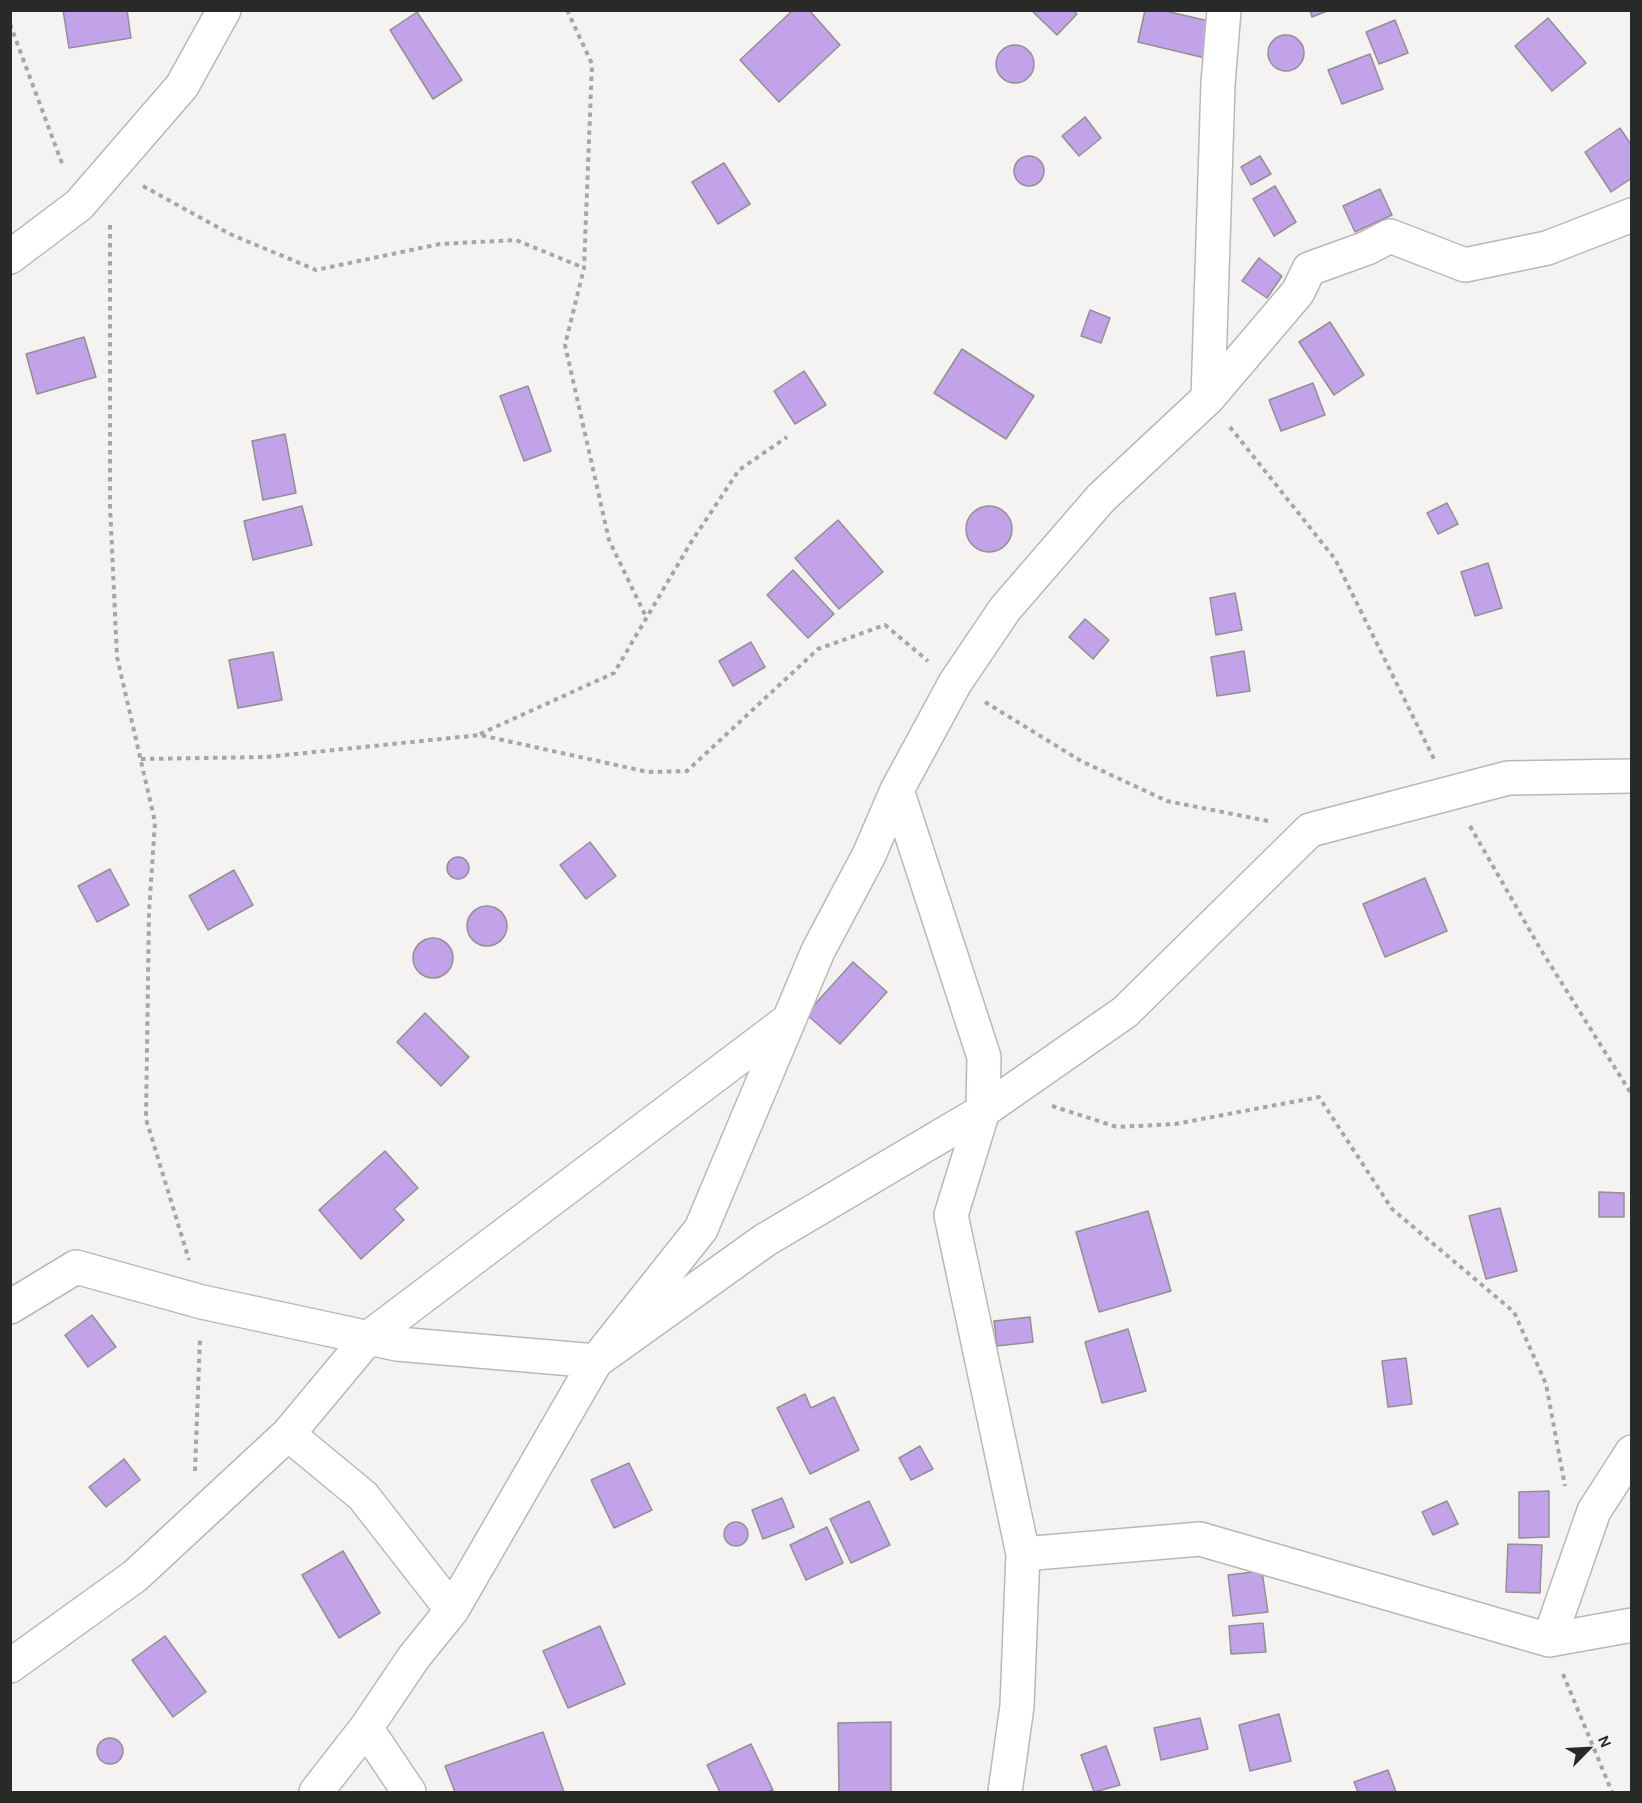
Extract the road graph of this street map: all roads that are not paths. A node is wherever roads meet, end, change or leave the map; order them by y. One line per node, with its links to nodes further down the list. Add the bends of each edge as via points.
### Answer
1 (224, 10): 4 (street, via 182,86 79,205)
2 (1224, 10): 5 (street)
3 (1632, 215): 5 (street, via 1547,248 1465,266 1390,236 1368,248 1309,268 1298,292)
4 (10, 257)
5 (1208, 398): 7 (street, via 1101,498 1005,609 955,683)
6 (1632, 776): 9 (street, via 1508,778 1310,830 1125,1012)
7 (897, 790): 8 (street); 9 (street)
8 (787, 1022): 11 (street); 12 (street, via 701,1229)
9 (996, 1101): 12 (street, via 765,1240); 15 (street, via 951,1215)
10 (10, 1307): 11 (street, via 76,1267 202,1302)
11 (368, 1338): 12 (street, via 397,1344); 13 (street)
12 (596, 1361): 16 (street)
13 (288, 1434): 16 (street, via 363,1496); 19 (street, via 135,1576)
14 (1632, 1452): 18 (street, via 1594,1510)
15 (1023, 1554): 18 (street, via 1200,1539); 23 (street, via 1017,1706)
16 (452, 1610): 20 (street, via 414,1657)
17 (1632, 1625): 18 (street)
18 (1549, 1640)
19 (10, 1665)
20 (366, 1728): 21 (street); 22 (street)
21 (316, 1792)
22 (409, 1792)
23 (1005, 1792)

